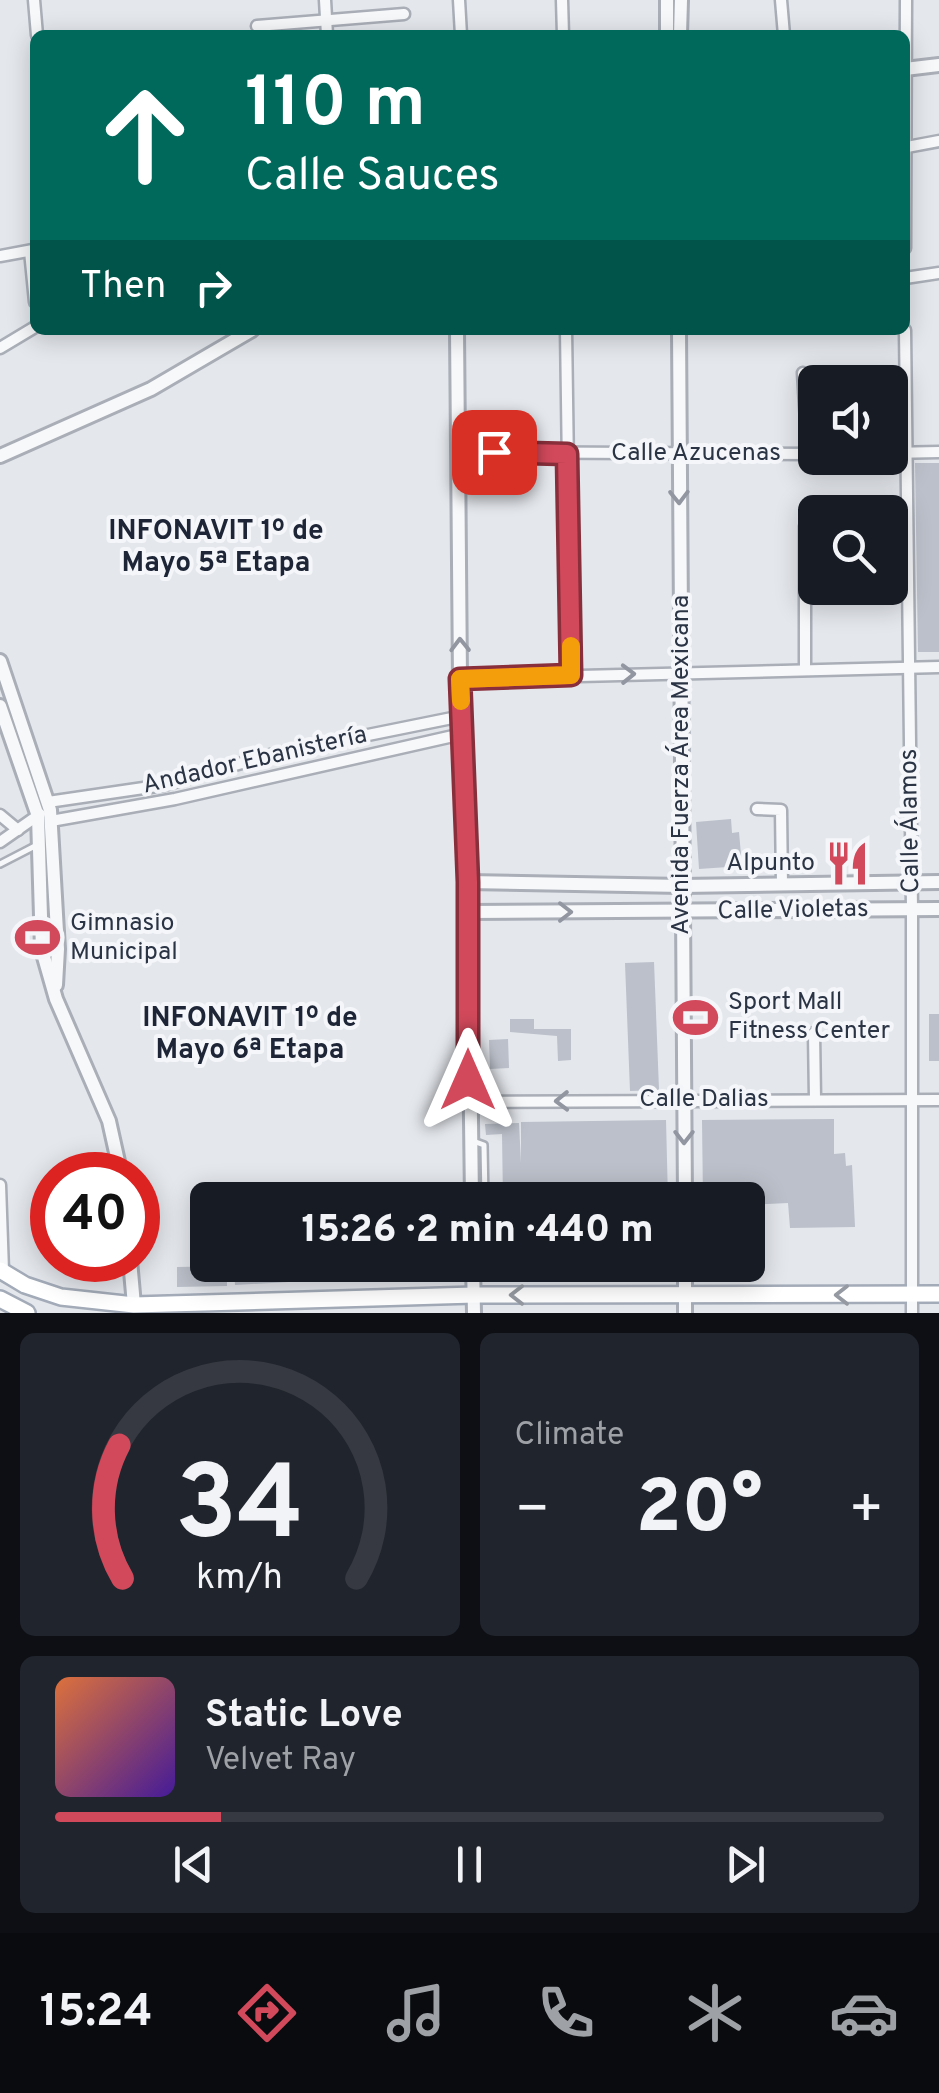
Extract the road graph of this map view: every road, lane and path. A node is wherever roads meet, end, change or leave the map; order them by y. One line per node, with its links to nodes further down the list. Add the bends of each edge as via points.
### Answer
1 (34, 0): 12 (street)
2 (325, 0): 10 (street)
3 (460, 0): 14 (street)
4 (562, 0): 15 (street)
5 (667, 0): 16 (street)
6 (680, 0): 17 (street)
7 (781, 0): 18 (street)
8 (906, 0): 19 (street)
9 (404, 14): 10 (street)
10 (326, 22): 11 (street); 13 (street)
11 (257, 26)
12 (37, 30)
13 (327, 30)
14 (461, 30)
15 (563, 30)
16 (667, 30)
17 (680, 30)
18 (784, 30)
19 (906, 30)
20 (939, 65): 21 (street)
21 (910, 68)
22 (939, 141): 23 (street)
23 (910, 146)
24 (30, 250): 25 (street)
25 (0, 256)
26 (939, 273): 27 (street)
27 (910, 277)
28 (30, 330): 34 (street)
29 (243, 335): 42 (street, via 151,389)
30 (457, 335): 36 (street)
31 (566, 335): 39 (street)
32 (678, 335): 40 (street, Avenida Fuerza Área Mexicana)
33 (905, 335): 35 (street, Calle Álamos)
34 (0, 348)
35 (905, 365)
36 (457, 452): 39 (street, Calle Azucenas); 51 (street, one-way to 36)
37 (939, 452): 38 (street)
38 (908, 453)
39 (567, 454): 40 (street, Calle Azucenas); 50 (street)
40 (678, 454): 41 (street, Calle Azucenas); 49 (street, Avenida Fuerza Área Mexicana, one-way to 49)
41 (798, 454)
42 (0, 456)
43 (906, 475): 46 (street, Calle Álamos)
44 (806, 605): 48 (street)
45 (0, 662): 55 (street)
46 (910, 667): 47 (street); 48 (street); 64 (street, Calle Álamos)
47 (939, 667)
48 (806, 669): 49 (street)
49 (682, 673): 50 (street, one-way to 49); 67 (street, Avenida Fuerza Área Mexicana)
50 (571, 675): 51 (street)
51 (460, 679): 53 (street)
52 (0, 706): 55 (street)
53 (462, 716): 54 (street); 57 (street, Andador Ebanistería, via 274,754)
54 (462, 734): 57 (street, Andador Ebanistería, via 175,799); 63 (street)
55 (20, 742): 57 (street)
56 (758, 810): 66 (street, via 782,810)
57 (47, 812): 59 (street, Andador Ebanistería); 61 (street)
58 (0, 815): 59 (street)
59 (18, 830): 60 (street, Andador Ebanistería)
60 (0, 842)
61 (46, 845): 62 (lane, via 24,848); 79 (street, via 58,949 56,999)
62 (0, 864)
63 (468, 882): 67 (street, Calle Violetas); 70 (street)
64 (912, 882): 65 (street, Calle Violetas); 66 (street, Calle Violetas); 69 (street, Calle Álamos)
65 (939, 882)
66 (782, 885): 67 (street, Calle Violetas)
67 (682, 886): 71 (street, Avenida Fuerza Área Mexicana)
68 (939, 909): 69 (street, Calle Violetas)
69 (912, 910): 71 (street, Calle Violetas); 74 (street, Calle Álamos)
70 (467, 912): 71 (street, Calle Violetas, one-way to 71); 77 (street)
71 (683, 912): 75 (street, Avenida Fuerza Área Mexicana)
72 (814, 1033): 73 (street)
73 (815, 1099): 74 (street, Calle Dalias); 75 (street, Calle Dalias)
74 (910, 1099): 76 (street, Calle Dalias); 90 (street, Calle Álamos)
75 (684, 1100): 77 (street, Calle Dalias, one-way to 77); 82 (street, Avenida Fuerza Área Mexicana, one-way to 82)
76 (939, 1100)
77 (469, 1102): 78 (street)
78 (471, 1141): 80 (street); 81 (lane, via 484,1145)
79 (116, 1152)
80 (472, 1182)
81 (485, 1182)
82 (685, 1182)
83 (0, 1185): 84 (street)
84 (1, 1270): 93 (main road, via 61,1298)
85 (132, 1282): 93 (street)
86 (474, 1282): 91 (street)
87 (686, 1282): 89 (street)
88 (939, 1294): 90 (main road)
89 (685, 1295): 90 (main road, one-way to 89); 91 (main road, one-way to 91); 96 (street)
90 (911, 1295): 97 (street, Calle Álamos)
91 (474, 1296): 93 (main road); 95 (street)
92 (0, 1299): 94 (main road)
93 (134, 1305)
94 (27, 1313)
95 (474, 1313)
96 (685, 1313)
97 (912, 1313)

